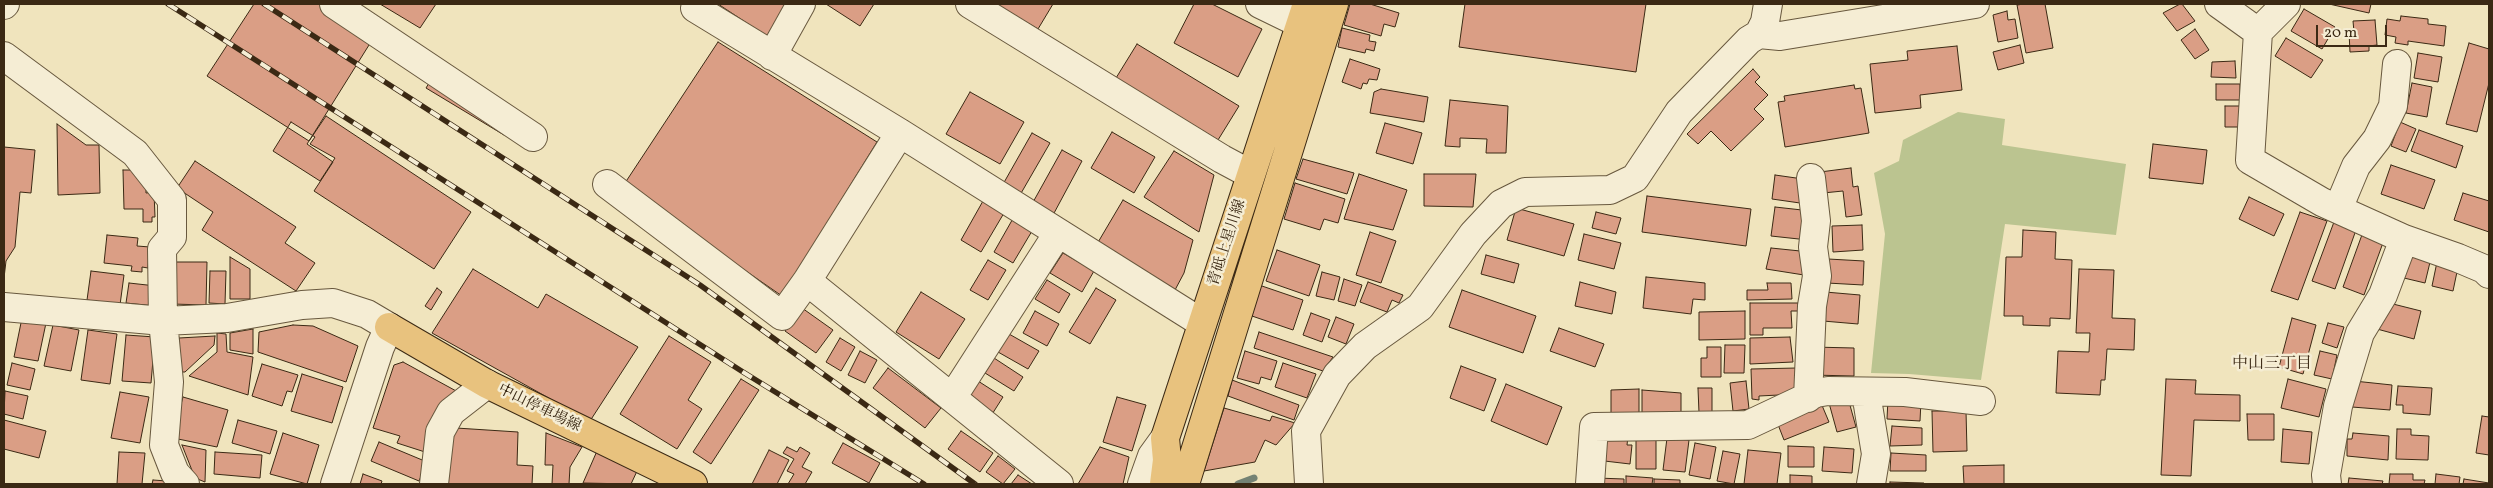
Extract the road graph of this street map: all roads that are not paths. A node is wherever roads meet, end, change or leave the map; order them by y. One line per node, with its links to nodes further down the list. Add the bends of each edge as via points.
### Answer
1 (334, 4): 20 (street)
2 (801, 4): 15 (street)
3 (970, 4): 22 (street)
4 (1260, 4): 12 (street)
5 (1330, 4): 12 (street)
6 (1334, 4): 17 (main road, 青砥上星川線)
7 (1768, 4): 14 (street)
8 (1975, 4): 14 (street, via 1780,36)
9 (2220, 4): 13 (street)
10 (2286, 4): 13 (street)
11 (695, 8): 15 (street)
12 (1303, 13): 17 (street); 22 (main road, 青砥上星川線)
13 (2258, 32): 25 (street, via 2250,160)
14 (1759, 34): 51 (street, via 1749,40 1679,112 1635,178 1610,190 1525,192 1501,204 1473,234 1420,307 1364,346 1337,375 1306,430)
15 (765, 51): 19 (street)
16 (4, 56): 33 (street, via 135,154 172,200 172,237 162,249)
17 (1318, 56): 21 (main road, 青砥上星川線)
18 (2397, 64): 25 (street, via 2394,106 2377,138 2356,166)
19 (900, 133): 27 (street); 30 (street)
20 (533, 137)
21 (1284, 165): 22 (street); 26 (main road, 青砥上星川線)
22 (1250, 174): 26 (street); 34 (main road, 青砥上星川線)
23 (1811, 178): 40 (street, via 1817,276 1812,306)
24 (607, 184): 30 (street, via 782,316)
25 (2338, 209): 28 (street)
26 (1266, 223): 31 (main road, 青砥上星川線)
27 (1058, 233): 34 (street); 39 (street)
28 (2404, 239): 29 (street, via 2458,258); 54 (street, via 2383,295 2360,333 2338,406)
29 (2489, 274)
30 (807, 281): 39 (street)
31 (1238, 314): 34 (street); 36 (main road, 青砥上星川線)
32 (5, 315): 33 (street)
33 (163, 321): 35 (street, via 227,318 302,304 326,303 347,307); 43 (street, via 169,382 164,445 175,473)
34 (1202, 323): 36 (street); 42 (main road, 青砥上星川線)
35 (390, 326): 37 (main road, 中山停車場線); 44 (street, via 380,347)
36 (1222, 368): 50 (main road, 青砥上星川線)
37 (487, 384): 45 (street, via 451,412 440,432); 46 (main road, 中山停車場線)
38 (1866, 393): 40 (street, via 1828,391); 41 (street, via 1905,392); 53 (street, via 1876,454)
39 (952, 398): 47 (street)
40 (1808, 398): 52 (street, via 1748,425 1594,427)
41 (1982, 401)
42 (1165, 438): 48 (street, via 1152,456); 49 (main road, 青砥上星川線)
43 (185, 484)
44 (335, 484)
45 (434, 484)
46 (693, 484)
47 (1059, 484)
48 (1142, 484)
49 (1164, 484)
50 (1185, 484)
51 (1309, 484)
52 (1590, 484)
53 (1871, 484)
54 (2327, 484)

